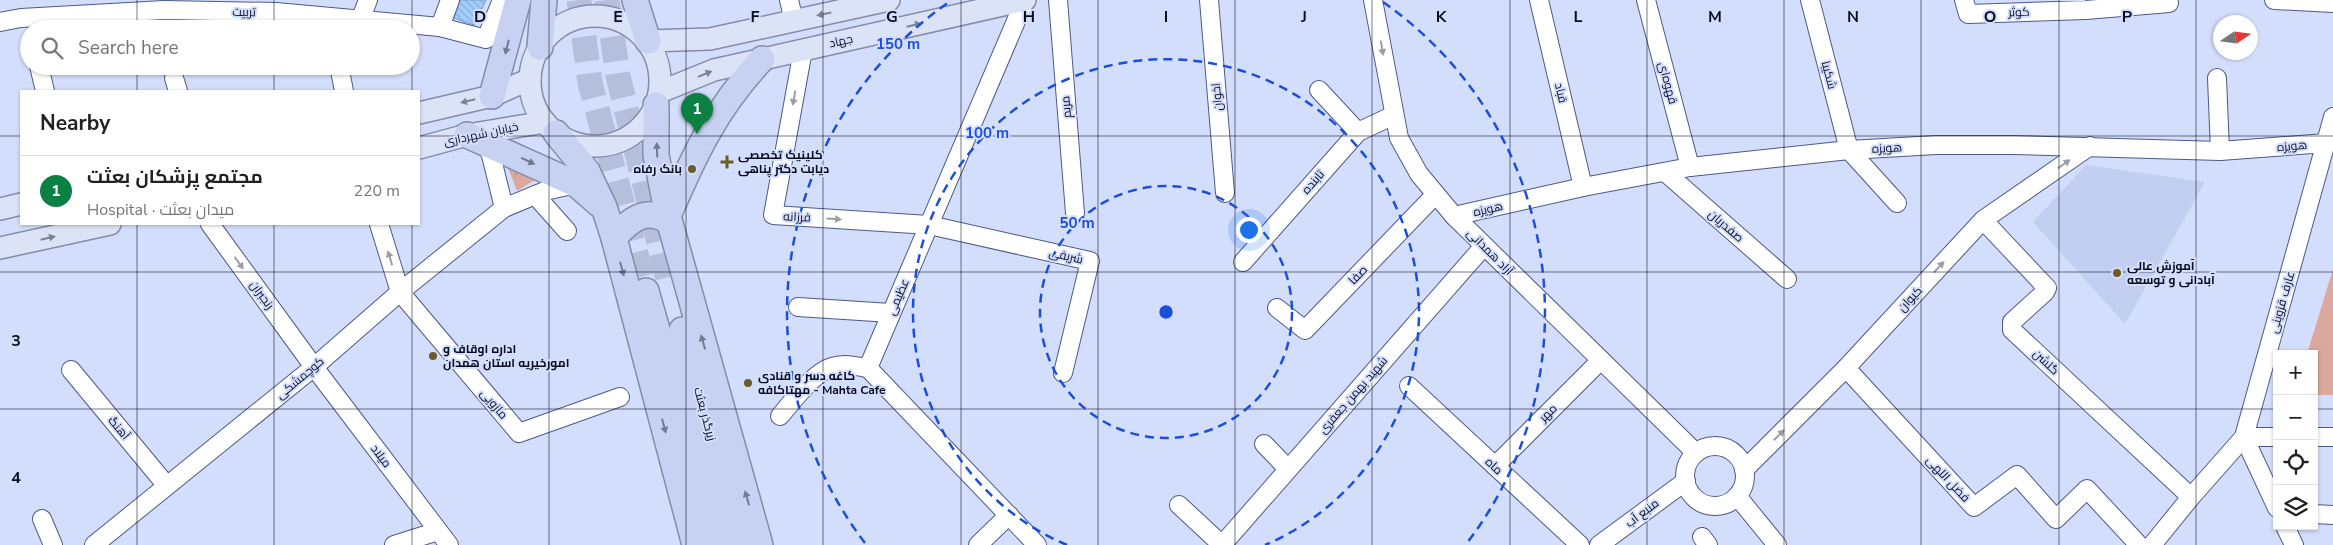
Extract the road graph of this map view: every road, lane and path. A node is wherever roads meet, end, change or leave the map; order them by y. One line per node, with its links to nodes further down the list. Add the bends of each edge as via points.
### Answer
1 (368, 0): 22 (street)
2 (450, 0): 29 (street)
3 (502, 0): 29 (street, تربیت, via 486,39)
4 (518, 0): 41 (highway, one-way to 41)
5 (544, 0): 31 (highway)
6 (635, 0): 30 (highway)
7 (789, 0): 25 (street)
8 (889, 0): 25 (main road, one-way to 25)
9 (1025, 0): 32 (main road, جهاد, one-way to 9); 73 (street, عظیمی)
10 (1058, 0): 66 (street, مریم)
11 (1209, 0): 58 (street, اخوان)
12 (1373, 0): 44 (street, آزاد همدانی, one-way to 44)
13 (1539, 0): 57 (street, قباد)
14 (1646, 0): 54 (street, قهوه‌ای)
15 (1810, 0): 52 (street, شکیبا)
16 (1964, 0): 21 (street, کوثر, via 1968,14)
17 (2274, 0): 19 (street)
18 (2169, 3): 21 (street)
19 (2333, 3)
20 (166, 5): 22 (street, تربیت); 23 (street, تربیت)
21 (2084, 5)
22 (361, 18): 24 (street, تربیت)
23 (53, 20)
24 (379, 20)
25 (794, 21): 30 (main road, via 710,39)
26 (0, 22): 27 (street, تربیت)
27 (20, 23)
28 (420, 25): 29 (street, تربیت)
29 (440, 27)
30 (648, 41): 31 (main road, via 618,19 590,16 563,24); 42 (main road, via 660,74)
31 (540, 47): 37 (main road)
32 (802, 50): 33 (main road, جهاد); 73 (street, فرزانه, one-way to 73, via 773,216)
33 (762, 59): 42 (main road, جهاد, one-way to 33, via 714,70); 68 (highway, via 738,85 709,128 692,160)
34 (41, 75): 38 (street)
35 (341, 75): 39 (street)
36 (2217, 78): 53 (street)
37 (530, 79): 41 (main road); 46 (main road, via 536,109)
38 (45, 90)
39 (344, 90)
40 (1319, 90): 47 (street)
41 (492, 96): 43 (main road, one-way to 43)
42 (658, 99): 46 (main road, via 640,128 614,144 584,145 569,141); 68 (highway, one-way to 42, via 656,155)
43 (420, 113)
44 (1394, 115): 47 (street, تابنده); 60 (street, آزاد همدانی, via 1407,155)
45 (2333, 117): 49 (street, عارف قزوینی)
46 (550, 127): 48 (main road, خیابان شهرداری); 63 (highway, via 587,171)
47 (1358, 132): 78 (street, تابنده)
48 (478, 139): 51 (main road, خیابان شهرداری); 56 (highway, one-way to 56); 64 (street)
49 (2330, 141): 53 (street, هویزه); 93 (street, عارف قزوینی)
50 (2090, 146): 52 (street, هویزه, via 1936,145); 53 (street, هویزه); 69 (street, کیوان, one-way to 50)
51 (420, 148)
52 (1849, 150): 54 (street, هویزه); 61 (street)
53 (2220, 151)
54 (1690, 166): 55 (street, هویزه)
55 (1665, 172): 57 (street, هویزه); 79 (street, صفدریان)
56 (576, 184): 59 (street, کوچمشکی); 63 (highway)
57 (1583, 187): 67 (street, هویزه)
58 (1225, 193)
59 (535, 195): 64 (street, کوچمشکی); 74 (street)
60 (1435, 195): 67 (street, آزاد همدانی); 82 (street, صفا, via 1305,330)
61 (1897, 203)
62 (20, 204): 65 (main road)
63 (604, 207): 75 (highway)
64 (504, 208): 80 (street, کوچمشکی)
65 (0, 209)
66 (1075, 213)
67 (1454, 216): 76 (street, آزاد همدانی)
68 (669, 219): 75 (highway, via 648,214 638,216); 120 (highway, one-way to 68)
69 (1983, 220): 87 (street, کیوان, one-way to 69); 105 (street, گلشن, via 2047,288 2012,322 2012,330)
70 (105, 225): 77 (main road, one-way to 70)
71 (211, 225): 85 (street, رنجبران, one-way to 85)
72 (379, 225): 80 (street, one-way to 72)
73 (929, 225): 83 (street, عظیمی); 89 (street, شریفی, via 1090,262)
74 (566, 231)
75 (614, 238): 117 (highway, one-way to 117)
76 (1484, 246): 84 (street, آزاد همدانی); 100 (street, شهید بهمن جعفری)
77 (0, 248)
78 (1242, 262)
79 (1787, 279)
80 (400, 292): 85 (street, کوچمشکی); 91 (street, مازویی, via 518,433)
81 (798, 307): 83 (street)
82 (1278, 308)
83 (891, 313): 86 (street, عظیمی)
84 (1601, 360): 98 (street, آزاد همدانی); 99 (street, مهر)
85 (314, 367): 103 (street, کوچمشکی); 113 (street, میلاد)
86 (868, 368): 92 (street, via 850,365 831,367); 110 (street)
87 (1846, 368): 101 (street, کیوان, one-way to 87); 127 (street, فضل اللهی, via 1974,508 2017,475 2056,519 2087,489)
88 (71, 370): 103 (street, آهنگ)
89 (1063, 373)
90 (1409, 386): 99 (street, ماه)
91 (620, 397)
92 (780, 416)
93 (2244, 437): 94 (street); 105 (street, عارف قزوینی); 106 (street)
94 (2273, 437)
95 (2318, 437): 96 (street)
96 (2333, 437)
97 (1264, 444): 100 (street)
98 (1696, 453): 101 (street, via 1715,446 1725,448 1734,452); 102 (street, via 1687,465)
99 (1495, 466): 124 (street, ماه)
100 (1288, 469): 123 (street, شهید بهمن جعفری)
101 (1744, 470): 104 (street, via 1742,488)
102 (1686, 481): 104 (street, via 1689,490 1702,503 1720,505); 125 (street, منبع آب)
103 (167, 486): 115 (street, کوچمشکی)
104 (1737, 496): 126 (street)
105 (2191, 497): 128 (street, عارف قزوینی)
106 (2273, 499)
107 (1179, 505): 123 (street)
108 (2318, 514): 109 (street)
109 (2333, 514)
110 (1009, 515): 121 (street); 122 (street)
111 (42, 519): 114 (street)
112 (2287, 530): 129 (street)
113 (444, 538): 116 (street)
114 (54, 545)
115 (94, 545)
116 (394, 545)
117 (695, 545)
118 (718, 545): 119 (highway, زیرگذر بعثت, via 657,287)
119 (741, 545)
120 (760, 545)
121 (978, 545)
122 (1037, 545)
123 (1222, 545)
124 (1580, 545)
125 (1599, 545)
126 (1777, 545)
127 (2139, 545)
128 (2152, 545)
129 (2294, 545)

